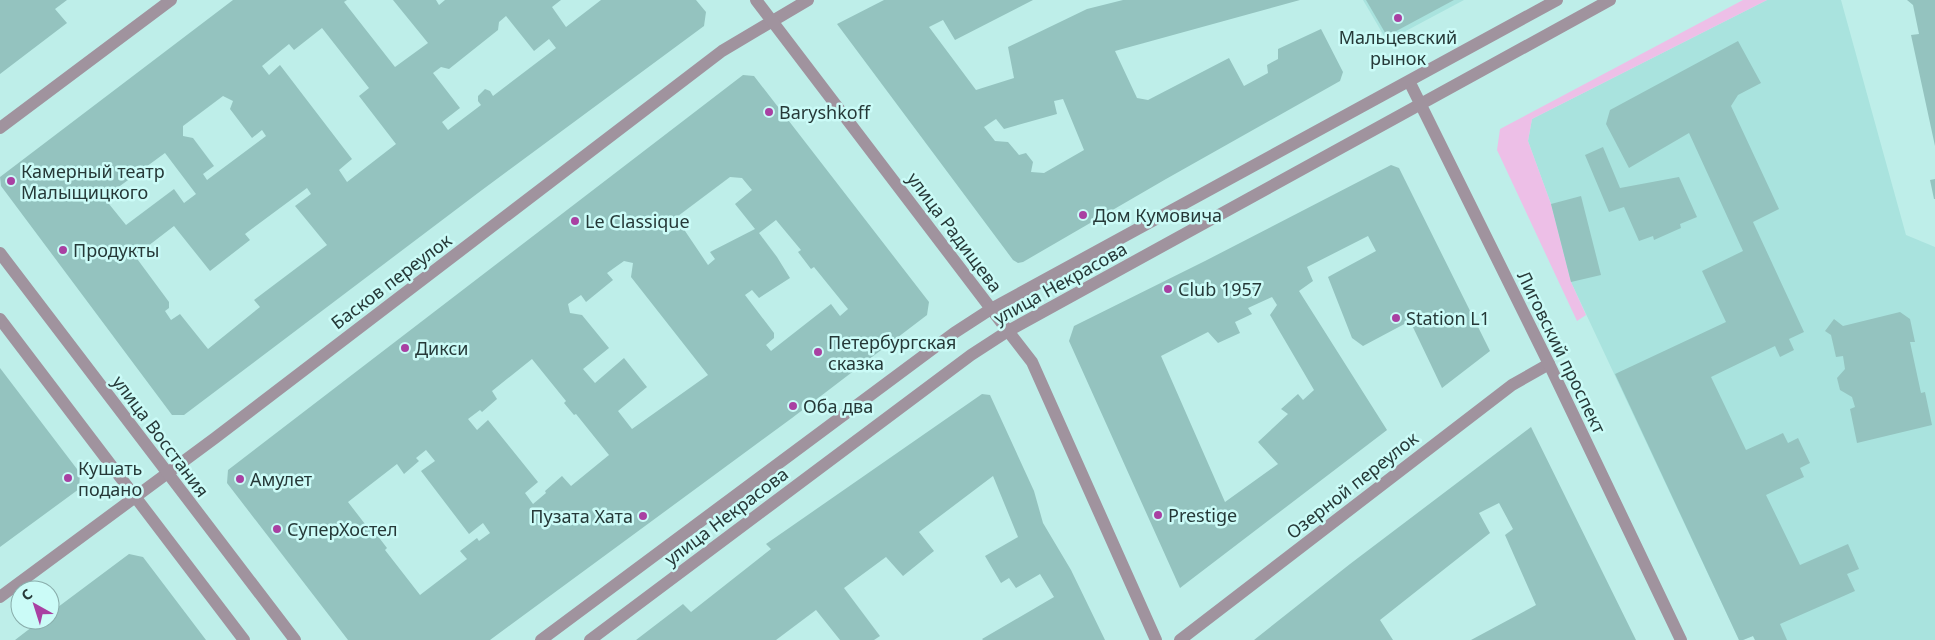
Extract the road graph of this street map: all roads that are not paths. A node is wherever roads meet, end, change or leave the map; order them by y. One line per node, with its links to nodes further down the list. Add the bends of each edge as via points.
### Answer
1 (171, 0): 9 (street)
2 (756, 0): 6 (street, улица Радищева)
3 (808, 0): 6 (street, Басков переулок)
4 (1557, 0): 7 (street, улица Некрасова)
5 (1610, 0): 8 (street, улица Некрасова)
6 (772, 21): 11 (street, улица Радищева); 15 (street, Басков переулок, via 722,51)
7 (1409, 81): 8 (street, Лиговский проспект); 11 (street, улица Некрасова)
8 (1421, 104): 13 (street, улица Некрасова); 14 (street, Лиговский проспект)
9 (0, 128)
10 (0, 252): 15 (street, улица Восстания)
11 (991, 309): 13 (street, улица Радищева); 20 (street, улица Некрасова, via 954,333)
12 (0, 319): 16 (street)
13 (1008, 331): 21 (street, улица Некрасова, via 971,355); 22 (street, улица Радищева, via 1032,362)
14 (1550, 364): 23 (street, Озерной переулок, via 1512,385); 24 (street, Лиговский проспект)
15 (168, 473): 16 (street, Басков переулок); 19 (street, улица Восстания)
16 (134, 497): 17 (street, Басков переулок); 18 (street)
17 (0, 598)
18 (244, 640)
19 (295, 640)
20 (541, 640)
21 (590, 640)
22 (1156, 640)
23 (1180, 640)
24 (1681, 640)

